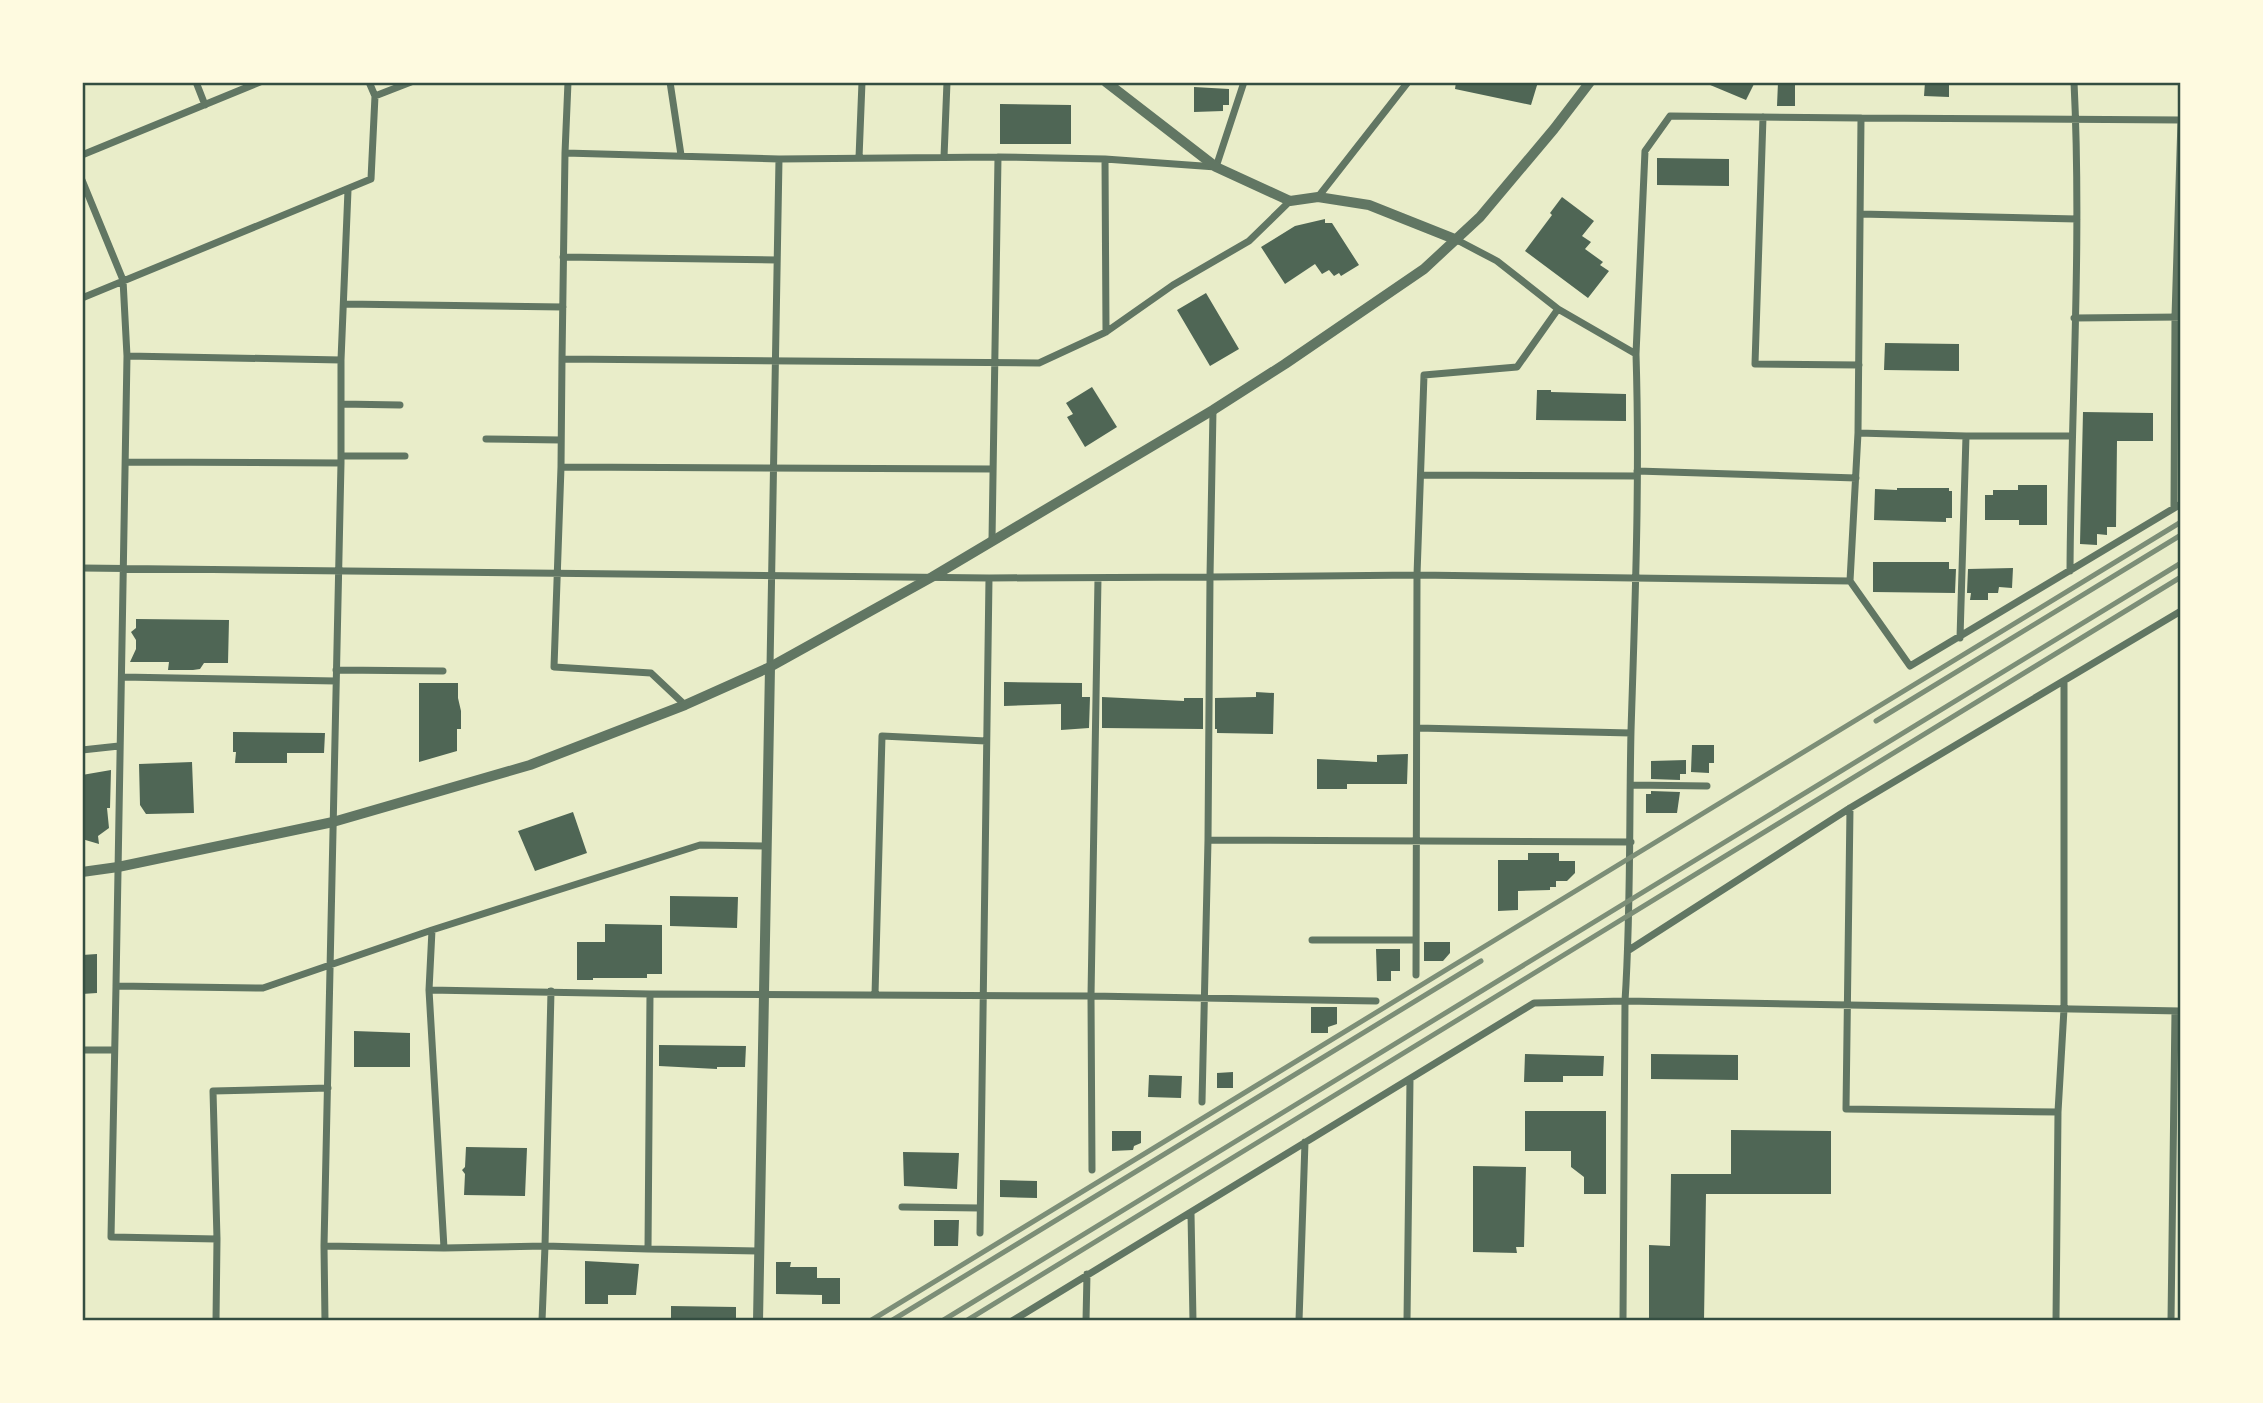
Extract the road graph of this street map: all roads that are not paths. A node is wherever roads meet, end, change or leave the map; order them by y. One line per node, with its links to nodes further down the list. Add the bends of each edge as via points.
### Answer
1 (196, 82): 15 (street)
2 (260, 82): 15 (street)
3 (369, 82): 14 (street)
4 (411, 82): 14 (street)
5 (568, 82): 19 (street)
6 (670, 82): 21 (street)
7 (862, 82): 24 (street)
8 (947, 82): 22 (street)
9 (1106, 82): 27 (street)
10 (1244, 82): 27 (street)
11 (1408, 82): 30 (street)
12 (1590, 82): 34 (street)
13 (2074, 82): 18 (street)
14 (375, 96): 29 (street, via 371,179)
15 (205, 105): 20 (street)
16 (1763, 117): 17 (street); 45 (street, via 1670,116 1646,151); 51 (street, via 1755,364)
17 (1861, 117): 18 (street); 32 (street)
18 (2076, 120): 33 (street); 42 (street, via 2181,120)
19 (565, 153): 21 (street); 35 (street)
20 (82, 155)
21 (681, 155): 25 (street)
22 (944, 157): 23 (street); 24 (street)
23 (998, 157): 26 (street); 50 (street)
24 (859, 158): 25 (street)
25 (779, 159): 36 (street)
26 (1105, 159): 27 (street); 44 (street)
27 (1216, 167): 31 (street)
28 (82, 180): 37 (street)
29 (348, 190): 37 (street); 39 (street)
30 (1318, 197): 31 (street); 34 (street, via 1369,205)
31 (1290, 201): 44 (street, via 1249,240 1172,285)
32 (1860, 214): 33 (street); 51 (street)
33 (2077, 219): 43 (street)
34 (1457, 240): 41 (street, via 1497,261); 54 (street, via 1424,270)
35 (563, 257): 36 (street); 40 (street)
36 (776, 260): 49 (street)
37 (123, 281): 38 (street); 46 (street)
38 (82, 298)
39 (344, 304): 40 (street); 48 (street)
40 (563, 307): 47 (street)
41 (1558, 309): 45 (street); 67 (street, via 1517,367 1424,375)
42 (2178, 317): 43 (street); 69 (street)
43 (2074, 318): 57 (street)
44 (1105, 332): 50 (street, via 1039,363)
45 (1636, 354): 66 (street)
46 (127, 356): 48 (street); 62 (street)
47 (562, 359): 49 (street); 59 (street)
48 (341, 360): 52 (street)
49 (776, 360): 50 (street); 64 (street)
50 (996, 362): 65 (street)
51 (1859, 365): 55 (street)
52 (341, 404): 53 (street); 61 (street)
53 (400, 405)
54 (1213, 410): 70 (street); 79 (street)
55 (1858, 433): 56 (street); 68 (street)
56 (1966, 436): 57 (street); 85 (street)
57 (2071, 436): 74 (street)
58 (486, 439): 59 (street)
59 (561, 440): 63 (street)
60 (405, 456): 61 (street)
61 (341, 460): 62 (street); 73 (street)
62 (126, 462): 72 (street)
63 (561, 467): 64 (street); 75 (street)
64 (774, 468): 65 (street); 77 (street)
65 (993, 469): 70 (street)
66 (1637, 474): 67 (street); 68 (street); 82 (street)
67 (1421, 475): 76 (street)
68 (1856, 478): 83 (street)
69 (2178, 505): 74 (street)
70 (992, 540): 78 (street)
71 (82, 568): 72 (street)
72 (125, 569): 73 (street); 89 (street)
73 (339, 570): 75 (street); 87 (street)
74 (2070, 571): 85 (street)
75 (558, 573): 77 (street); 92 (street, via 554,667 651,673)
76 (1418, 575): 79 (street); 82 (street); 93 (street)
77 (772, 576): 78 (street); 86 (street)
78 (932, 577): 80 (street); 86 (street)
79 (1210, 577): 81 (street); 102 (street)
80 (989, 578): 81 (street); 95 (street)
81 (1098, 578): 121 (street)
82 (1637, 579): 83 (street); 94 (street)
83 (1850, 581): 85 (street, via 1910,666)
84 (2181, 611): 91 (street)
85 (1960, 638)
86 (770, 667): 92 (street); 105 (street)
87 (336, 670): 88 (street); 90 (street)
88 (443, 671)
89 (122, 677): 90 (street); 96 (street)
90 (336, 681): 101 (street)
91 (2064, 681): 100 (street); 126 (street)
92 (685, 705): 101 (street, via 530,765)
93 (1417, 728): 94 (street); 103 (street)
94 (1631, 733): 98 (street)
95 (986, 741): 119 (street); 120 (street, via 882,736)
96 (119, 746): 97 (street); 106 (street)
97 (82, 750)
98 (1631, 785): 99 (street); 104 (street)
99 (1707, 786)
100 (1850, 808): 111 (street); 125 (street)
101 (333, 822): 106 (street); 112 (street)
102 (1208, 839): 103 (street); 122 (street)
103 (1416, 841): 104 (street); 110 (street)
104 (1631, 842): 111 (street)
105 (766, 846): 108 (street, via 700,845); 118 (street)
106 (118, 867): 107 (street); 114 (street)
107 (82, 872)
108 (432, 930): 112 (street); 115 (street)
109 (1312, 940): 110 (street)
110 (1416, 940): 113 (street)
111 (1629, 950): 124 (street)
112 (331, 964): 114 (street, via 263,988); 131 (street)
113 (1416, 975)
114 (116, 986): 129 (street)
115 (429, 990): 116 (street); 143 (street)
116 (551, 992): 117 (street); 142 (street)
117 (650, 994): 118 (street); 144 (street)
118 (764, 994): 120 (street); 145 (street)
119 (983, 994): 120 (street); 121 (street); 137 (street)
120 (875, 995)
121 (1091, 996): 122 (street); 135 (street)
122 (1203, 997): 123 (street); 132 (street)
123 (1377, 1001)
124 (1625, 1001): 125 (street); 130 (street, via 1534,1003); 156 (street)
125 (1848, 1006): 126 (street); 133 (street, via 1846,1109)
126 (2064, 1009): 127 (street); 133 (street)
127 (2178, 1011): 158 (street)
128 (82, 1050): 129 (street)
129 (114, 1050): 140 (street, via 111,1237)
130 (1410, 1079): 134 (street); 155 (street)
131 (328, 1088): 140 (street, via 213,1091); 141 (street)
132 (1202, 1102)
133 (2058, 1112): 157 (street)
134 (1305, 1142): 138 (street); 154 (street)
135 (1092, 1170)
136 (902, 1207): 137 (street)
137 (980, 1208): 139 (street)
138 (1191, 1213): 146 (street); 153 (street)
139 (980, 1233)
140 (216, 1239): 147 (street)
141 (324, 1246): 143 (street); 148 (street)
142 (545, 1246): 143 (street); 144 (street); 149 (street)
143 (444, 1248)
144 (648, 1250): 145 (street)
145 (758, 1251): 150 (street)
146 (1087, 1274): 151 (street); 152 (street)
147 (216, 1321)
148 (325, 1321)
149 (542, 1321)
150 (758, 1321)
151 (1012, 1321)
152 (1086, 1321)
153 (1193, 1321)
154 (1299, 1321)
155 (1407, 1321)
156 (1623, 1321)
157 (2056, 1321)
158 (2171, 1321)

